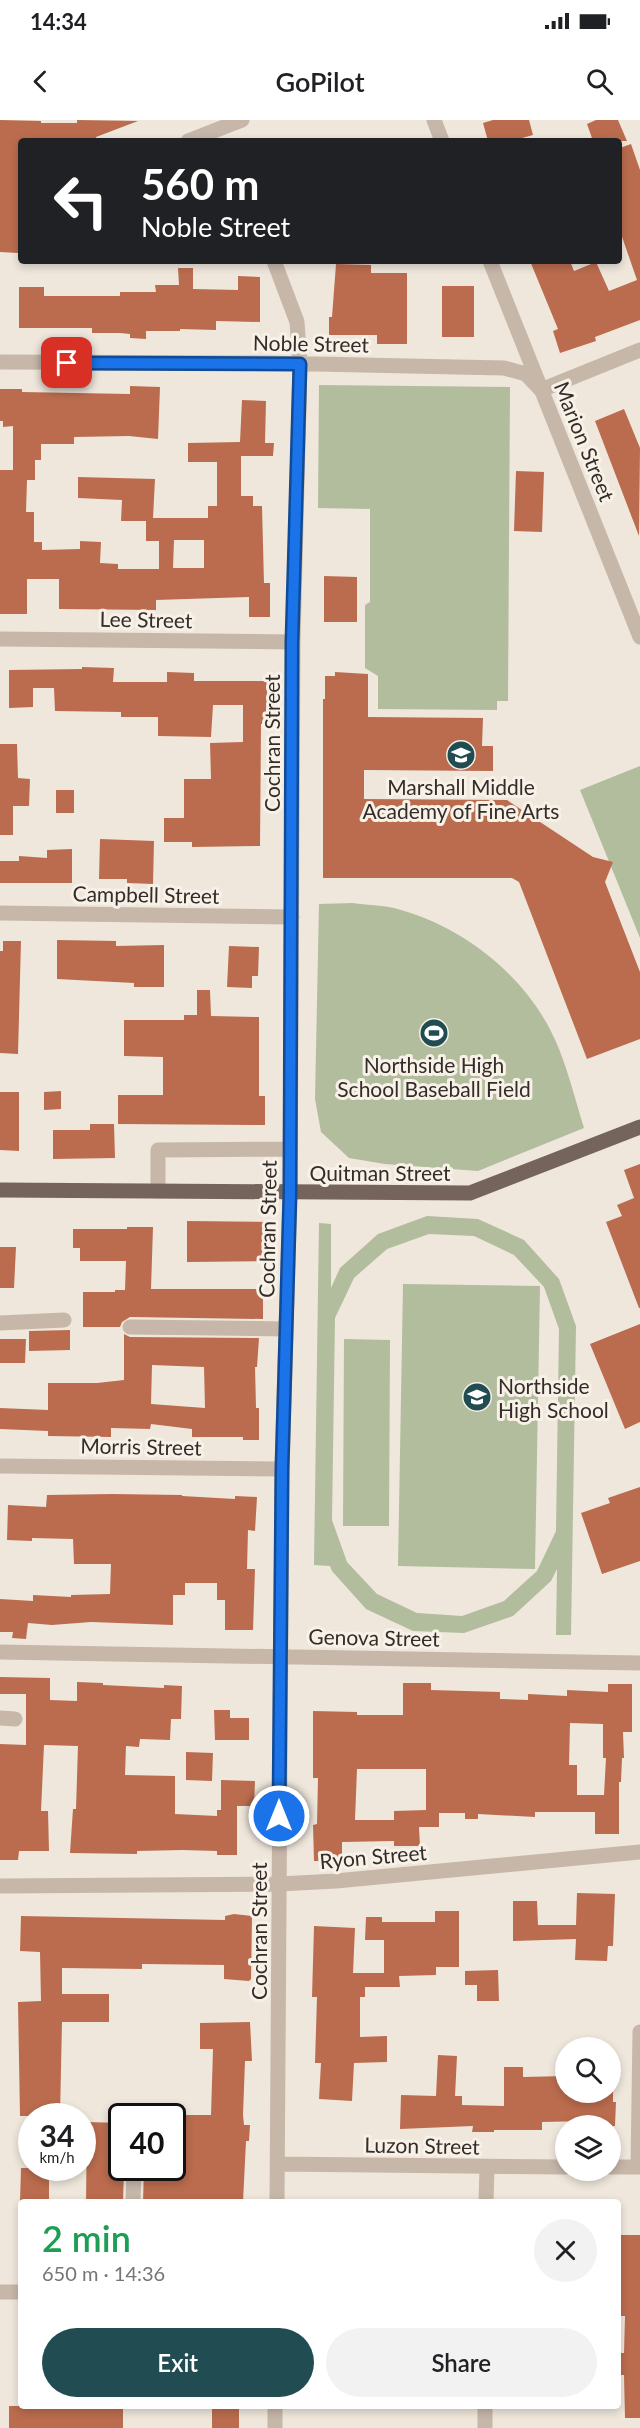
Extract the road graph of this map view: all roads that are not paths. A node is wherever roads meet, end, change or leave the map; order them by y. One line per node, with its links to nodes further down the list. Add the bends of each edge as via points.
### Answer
1 (242, 120): 3 (street)
2 (434, 120): 5 (street)
3 (223, 129): 4 (street)
4 (197, 138)
5 (441, 138)
6 (275, 264): 10 (street, Cochran Street, via 297,322)
7 (491, 264): 11 (street, Marion Street)
8 (640, 350): 11 (street)
9 (0, 362): 10 (street, Noble Street)
10 (300, 364): 11 (street, Noble Street, via 512,369 526,374); 14 (street, Cochran Street)
11 (541, 390): 12 (street, Marion Street)
12 (640, 637)
13 (0, 639): 14 (street, Lee Street)
14 (292, 642): 16 (street, Cochran Street)
15 (0, 913): 16 (street, Campbell Street)
16 (292, 916): 18 (street, Cochran Street)
17 (640, 1127): 21 (main road, Quitman Street, via 470,1193)
18 (290, 1149): 20 (street, via 158,1150); 21 (street, Cochran Street)
19 (0, 1190): 20 (main road, Quitman Street)
20 (158, 1191): 21 (main road, Quitman Street)
21 (290, 1193): 25 (street, Cochran Street)
22 (64, 1320): 23 (street)
23 (0, 1323)
24 (130, 1327): 25 (street)
25 (286, 1329): 27 (street, Cochran Street)
26 (0, 1466): 27 (street, Morris Street)
27 (282, 1469): 29 (street, Cochran Street)
28 (0, 1652): 29 (street, Genova Street)
29 (281, 1656): 30 (street, Genova Street); 32 (street, Cochran Street)
30 (640, 1663)
31 (640, 1852): 32 (street, Ryon Street)
32 (279, 1884): 33 (street, Ryon Street); 35 (street, Cochran Street)
33 (0, 1886)
34 (640, 2032): 38 (street)
35 (278, 2163): 39 (street, Luzon Street); 42 (street, Cochran Street)
36 (555, 2167): 39 (street, Luzon Street)
37 (621, 2167): 38 (street)
38 (639, 2167)
39 (486, 2168): 43 (street)
40 (134, 2181): 41 (street)
41 (134, 2199)
42 (277, 2199)
43 (486, 2199)
44 (0, 2292): 45 (street)
45 (18, 2292)
46 (275, 2409): 48 (street)
47 (485, 2409): 49 (street)
48 (274, 2428)
49 (485, 2428)

